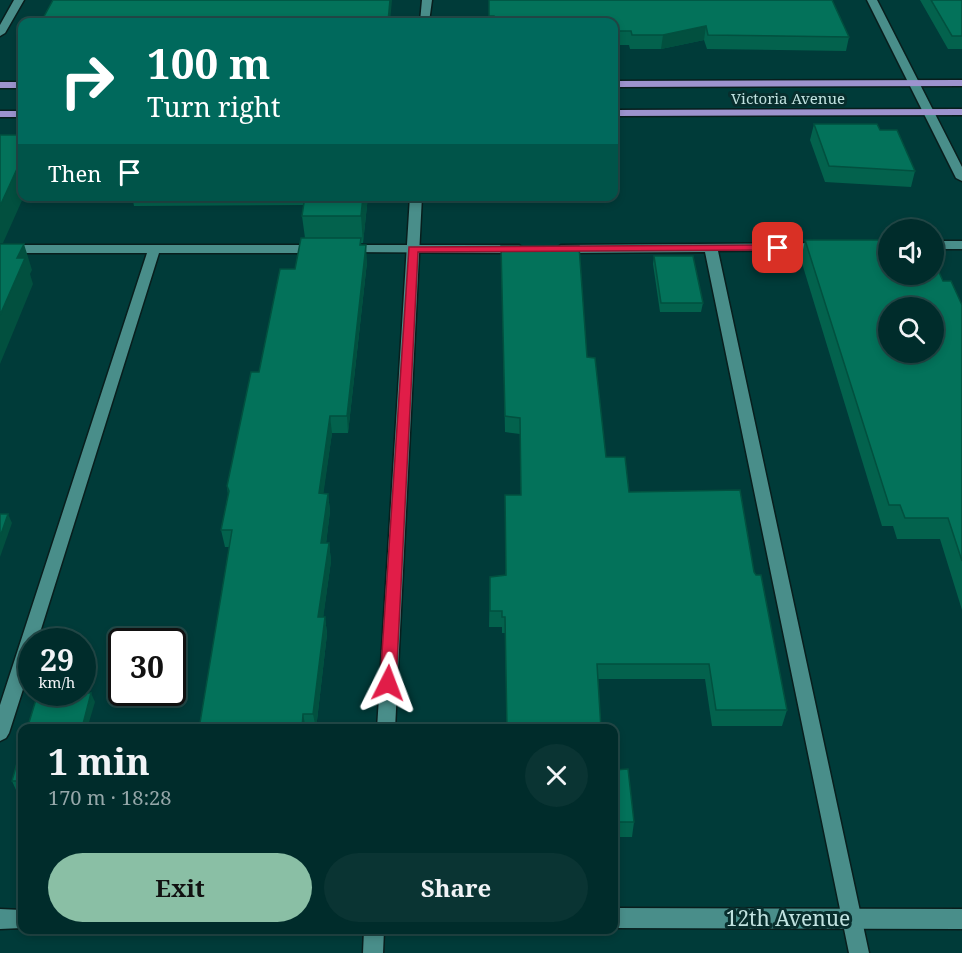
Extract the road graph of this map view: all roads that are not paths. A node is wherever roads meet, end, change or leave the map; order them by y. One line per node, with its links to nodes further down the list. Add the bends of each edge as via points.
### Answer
1 (19, 0): 5 (street)
2 (427, 0): 4 (street)
3 (872, 0): 8 (street)
4 (426, 18)
5 (0, 33)
6 (962, 83): 8 (main road, Victoria Avenue)
7 (618, 84): 8 (main road, Victoria Avenue)
8 (917, 84): 11 (street)
9 (0, 85): 10 (main road)
10 (18, 85)
11 (931, 112): 12 (main road, Victoria Avenue); 15 (main road, Victoria Avenue); 16 (street)
12 (962, 112)
13 (0, 114): 14 (main road)
14 (18, 114)
15 (618, 114)
16 (962, 178)
17 (416, 201): 23 (street)
18 (944, 245): 19 (street)
19 (962, 245)
20 (841, 247): 24 (street)
21 (0, 249): 22 (street)
22 (154, 249): 23 (street); 26 (street)
23 (413, 249): 24 (street); 25 (street)
24 (711, 249): 28 (street)
25 (386, 724)
26 (0, 733)
27 (618, 918): 28 (street, 12th Avenue)
28 (851, 918): 31 (street, 12th Avenue); 34 (street)
29 (0, 919): 30 (street)
30 (18, 919)
31 (962, 919)
32 (374, 934): 33 (street)
33 (373, 953)
34 (859, 953)

